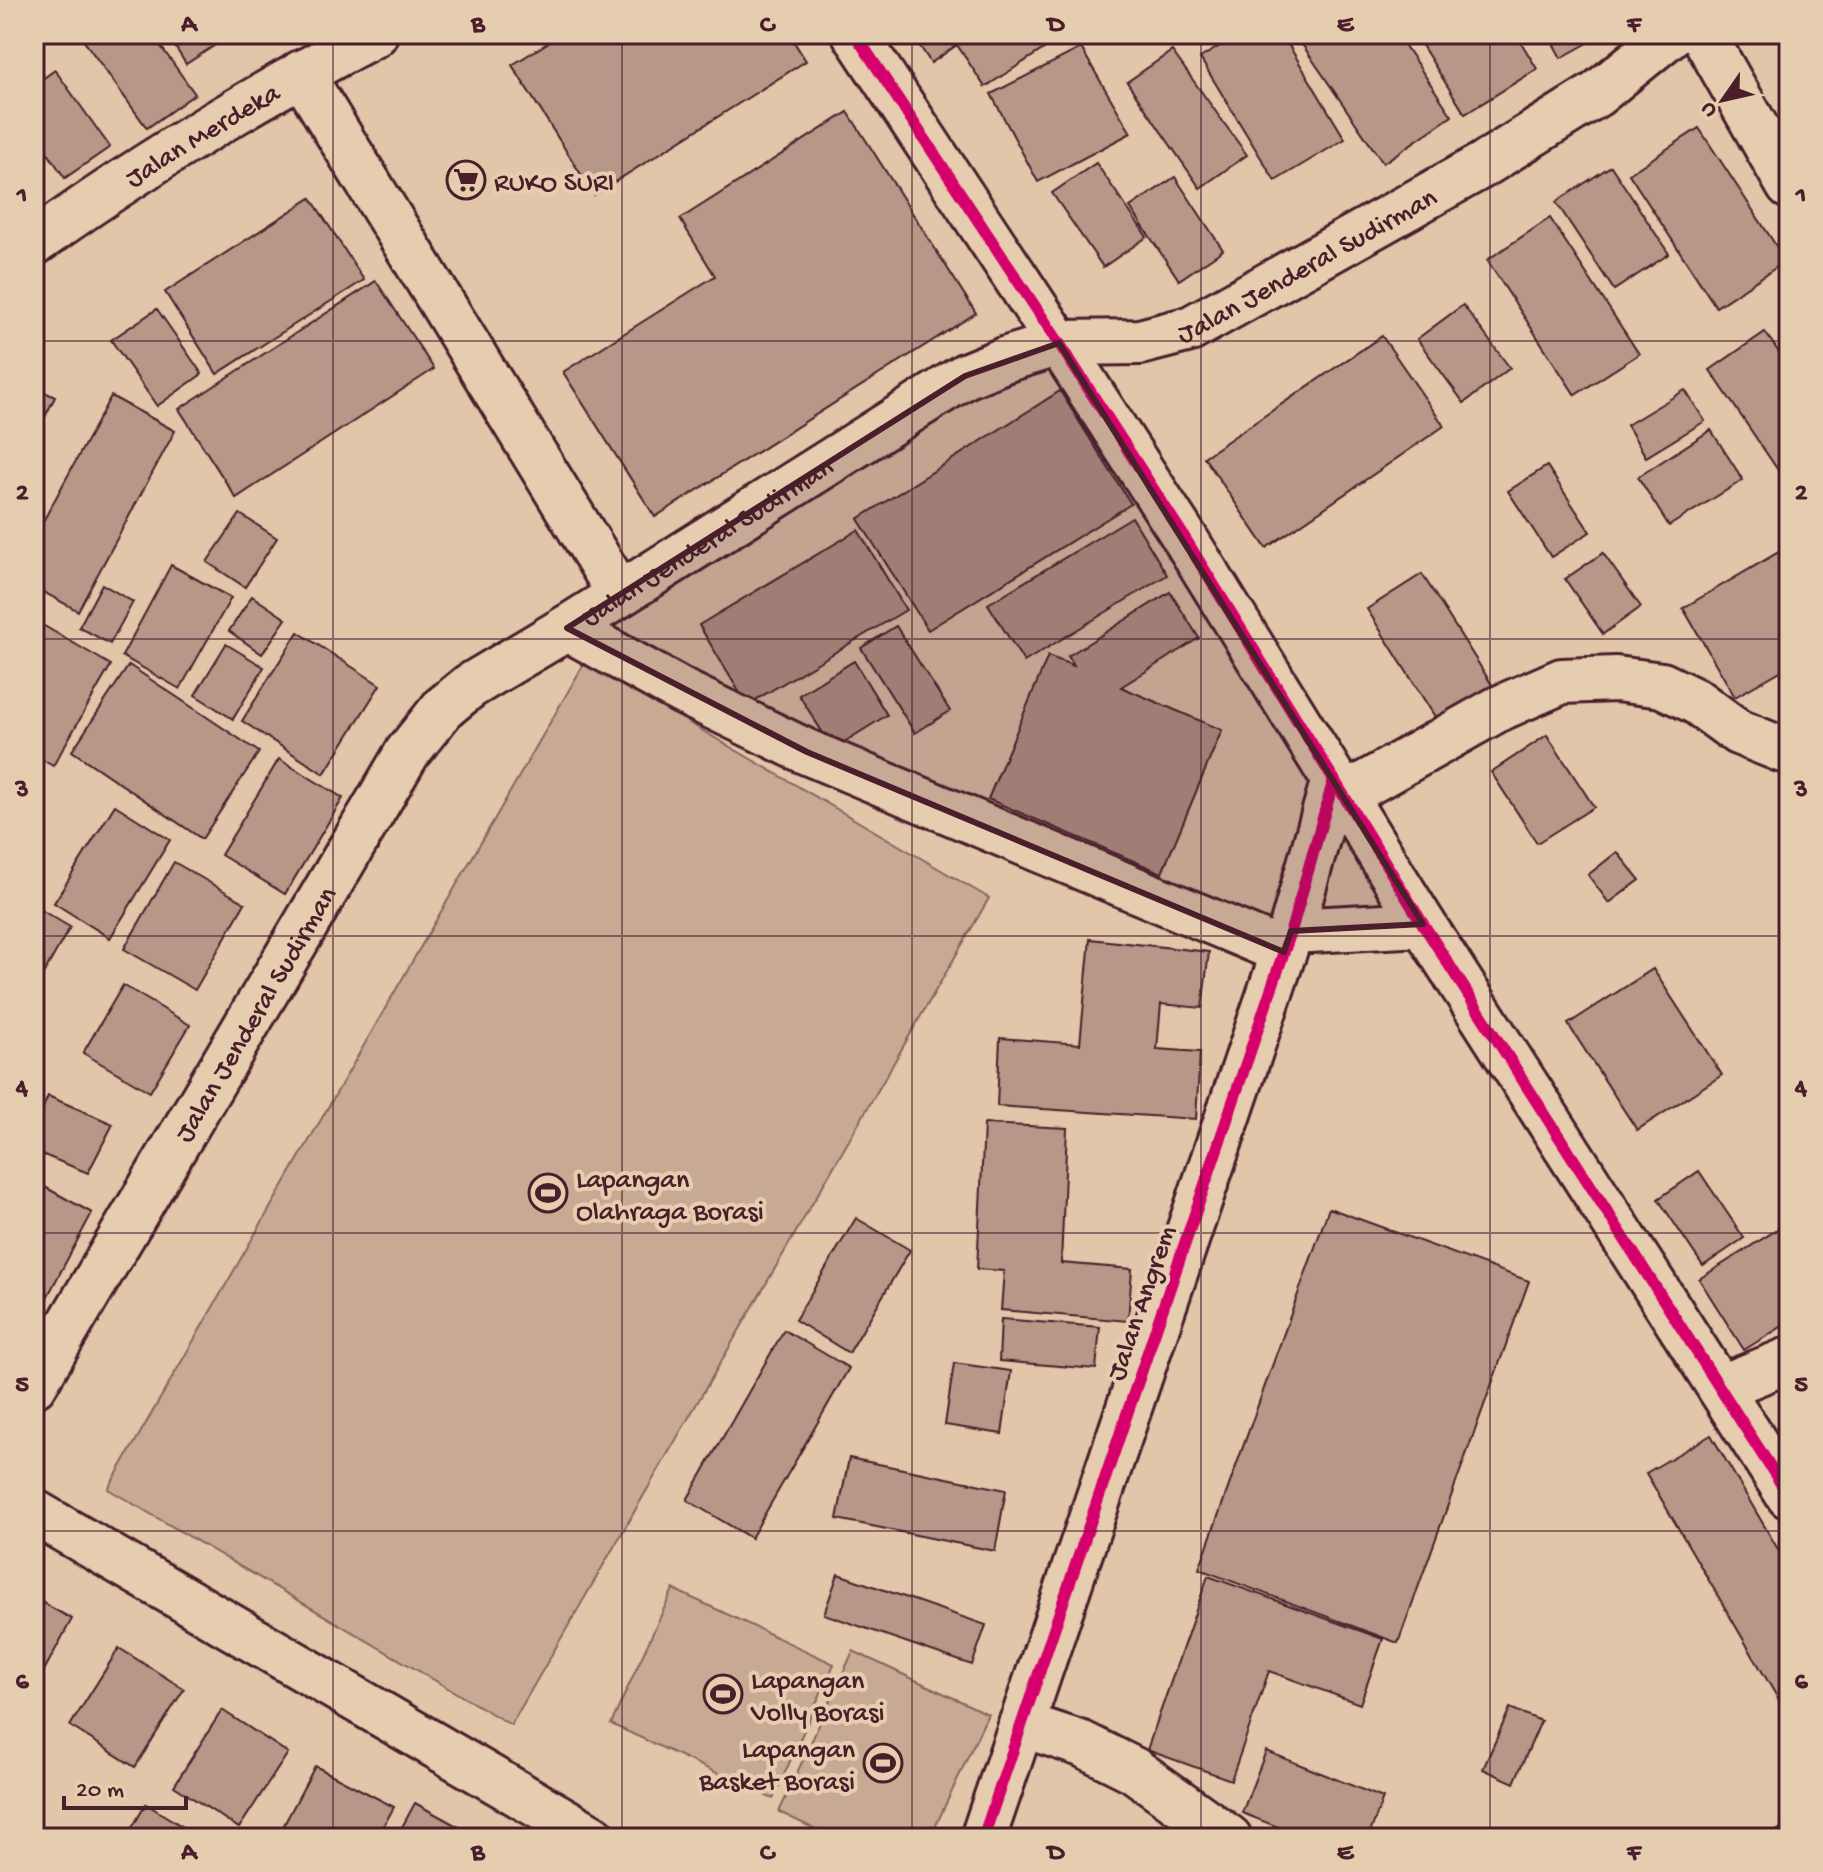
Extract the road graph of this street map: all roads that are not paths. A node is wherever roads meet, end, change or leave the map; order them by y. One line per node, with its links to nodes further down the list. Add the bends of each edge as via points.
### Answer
1 (375, 34): 5 (main road, Jalan Merdeka)
2 (855, 34): 8 (main road)
3 (1671, 34): 8 (main road, Jalan Jenderal Sudirman, via 1597,94 1483,165 1190,329 1140,342)
4 (1703, 34): 6 (main road)
5 (301, 73): 7 (main road, Jalan Merdeka, via 101,195); 9 (main road)
6 (1789, 186)
7 (34, 243)
8 (1059, 343): 9 (main road, Jalan Jenderal Sudirman, via 965,376); 12 (main road)
9 (620, 594): 10 (main road, Jalan Jenderal Sudirman)
10 (567, 628): 14 (main road, via 807,752); 16 (main road, Jalan Jenderal Sudirman, via 470,686 443,708 407,753)
11 (1789, 750): 12 (main road, via 1738,732 1662,685 1616,679 1562,681)
12 (1339, 788): 13 (main road); 14 (main road, Jalan Angrem)
13 (1423, 924): 14 (main road); 17 (main road)
14 (1288, 942): 20 (main road, Jalan Angrem)
15 (1789, 1360): 17 (main road)
16 (34, 1385)
17 (1720, 1388): 18 (main road)
18 (1789, 1496)
19 (34, 1512): 21 (main road)
20 (1021, 1724): 22 (main road, Jalan Angrem); 23 (main road, via 1082,1744 1134,1770)
21 (594, 1838)
22 (983, 1838)
23 (1229, 1838)

